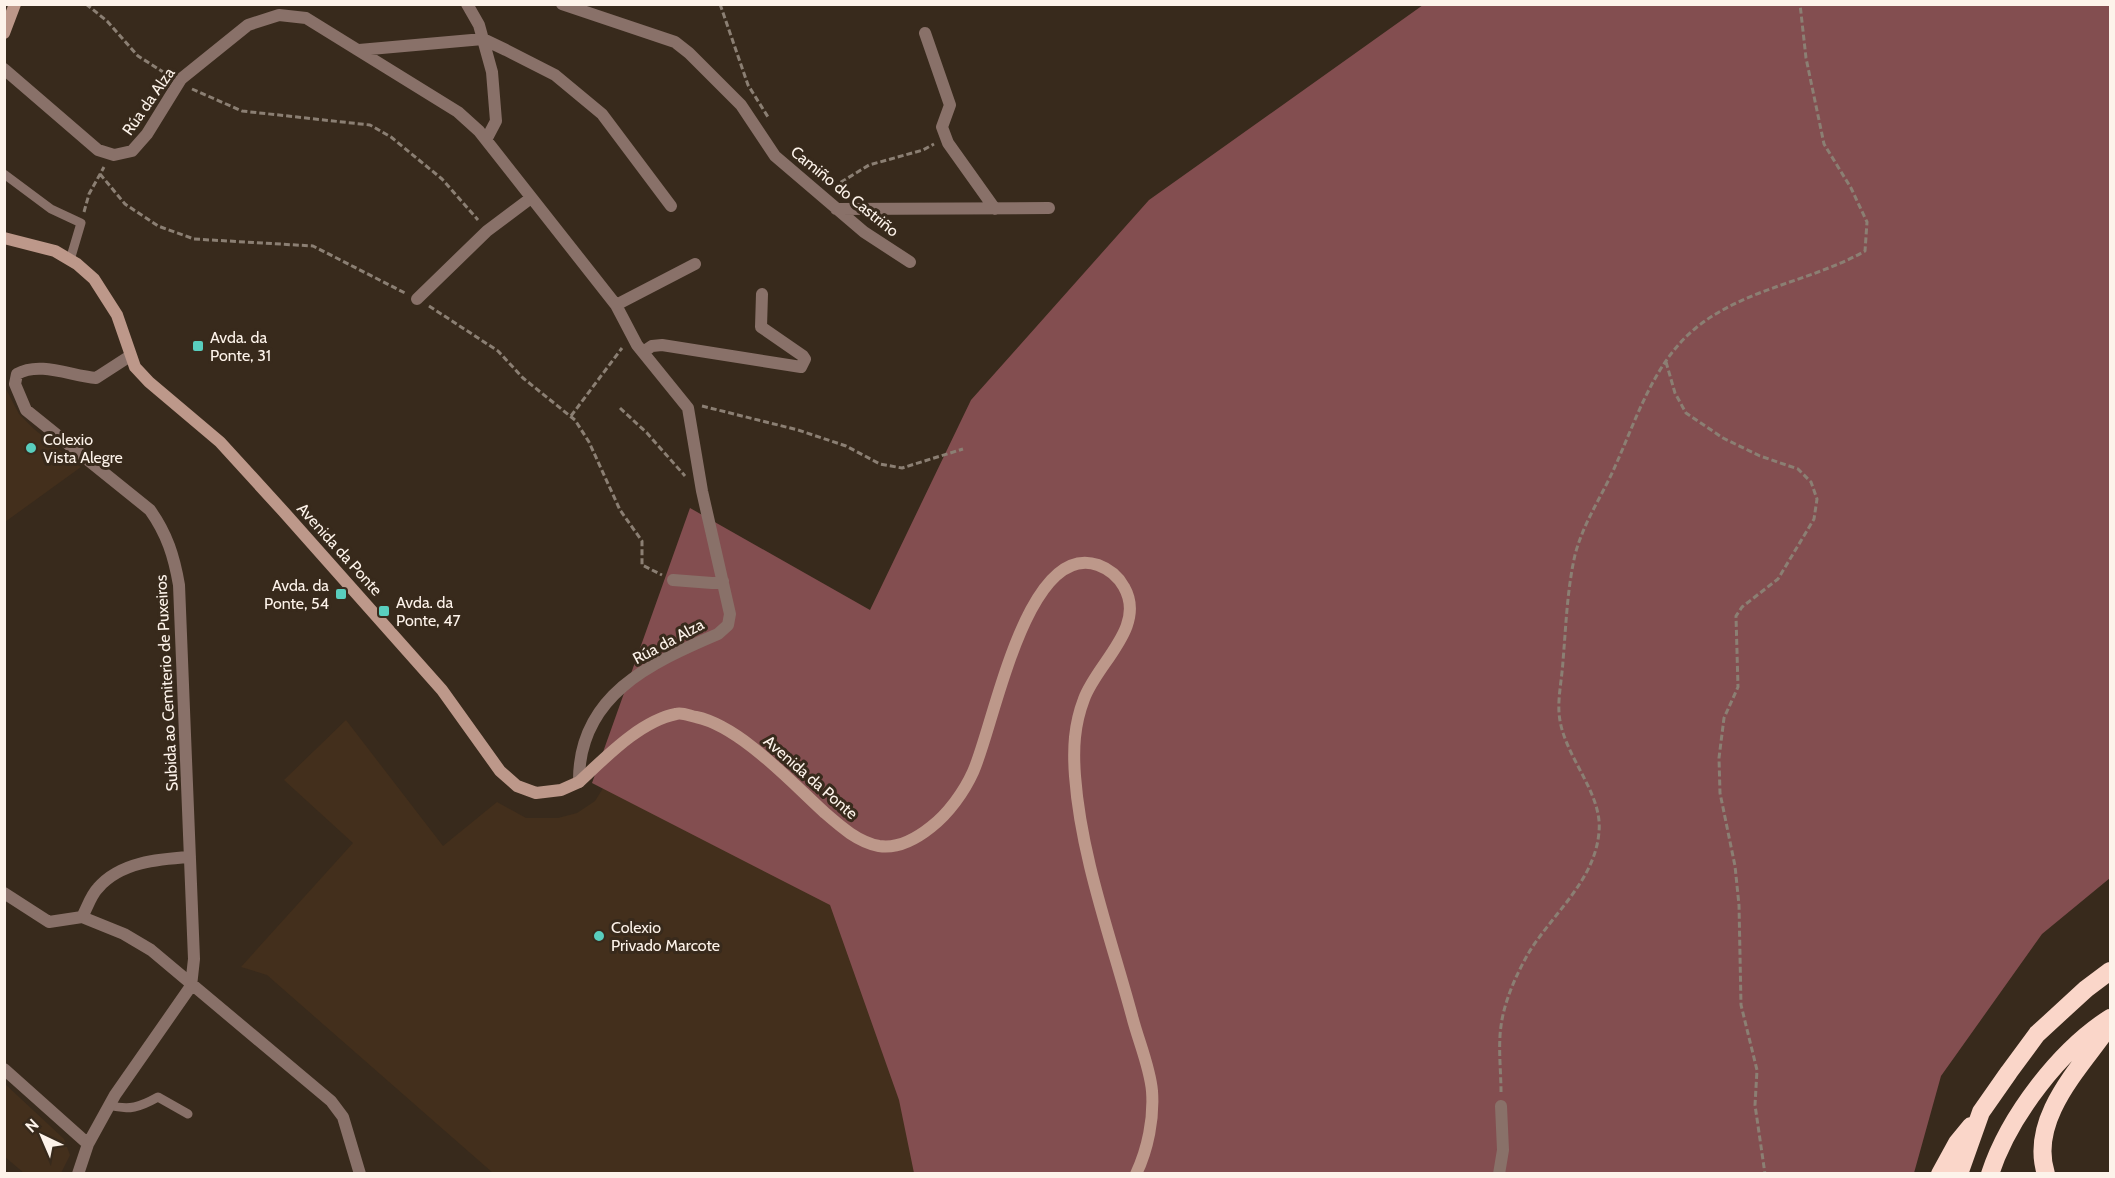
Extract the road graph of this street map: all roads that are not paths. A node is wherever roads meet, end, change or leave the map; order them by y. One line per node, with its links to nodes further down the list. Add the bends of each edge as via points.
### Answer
1 (15, 4): 4 (street)
2 (467, 4): 6 (street, via 480,25)
3 (562, 4): 14 (street, Camiño do Castriño, via 675,42 741,105 775,156)
4 (4, 33)
5 (925, 33): 15 (street, via 950,105 942,127)
6 (483, 39): 7 (street); 9 (street, via 492,72 496,121); 12 (street, via 555,75 602,114)
7 (359, 50): 8 (street, Rúa da Alza, via 306,18 279,15 248,25 179,83 132,151 114,155 98,150); 9 (street, Rúa da Alza, via 458,111)
8 (4, 69)
9 (486, 140): 11 (street, Rúa da Alza)
10 (4, 174): 17 (lane, via 51,209 81,223)
11 (531, 198): 21 (street, via 487,231); 22 (street, Rúa da Alza)
12 (671, 206)
13 (1049, 208): 15 (street)
14 (836, 209): 15 (street); 18 (street, Camiño do Castriño)
15 (995, 209)
16 (4, 238): 17 (street, Avenida da Ponte, via 55,251)
17 (70, 260): 24 (street, Avenida da Ponte, via 94,279 107,296)
18 (910, 262)
19 (695, 264): 22 (street)
20 (762, 294): 23 (street, via 761,327 803,356 801,368 662,345)
21 (417, 299)
22 (615, 305): 23 (street, Rúa da Alza)
23 (643, 352): 27 (street, Rúa da Alza, via 688,408 700,483)
24 (130, 356): 25 (street, Subida ao Cemiterio de Puxeiros, via 96,378 45,369 25,370); 28 (street, Avenida da Ponte, via 149,382 220,442 419,663 500,771 517,786 536,793 561,790)
25 (11, 376): 29 (street, Subida ao Cemiterio de Puxeiros, via 26,411 150,510 164,529 179,585)
26 (673, 580): 27 (street)
27 (723, 581): 28 (street, Rúa da Alza, via 730,614 728,625 718,634 643,670 609,697 591,725 578,762)
28 (579, 782): 44 (street, Avenida da Ponte, via 633,733 677,713 707,719 738,735 839,826 860,839 880,846 901,845 934,825 974,770 1019,635 1051,577 1084,562 1112,572 1131,602 1131,620 1084,697 1073,748 1078,815 1152,1091 1147,1151)
29 (190, 858): 31 (street, via 154,861 117,873 96,889); 33 (street, Subida ao Cemiterio de Puxeiros, via 194,959)
30 (4, 893): 31 (street, via 48,922)
31 (82, 917): 33 (street, via 151,950)
32 (2110, 971): 39 (highway, via 2037,1034)
33 (191, 986): 37 (street); 43 (street, via 331,1101 343,1117)
34 (2110, 1018): 48 (highway, via 2091,1030 2045,1080 2015,1122)
35 (2110, 1025): 49 (highway, via 2058,1099 2044,1139)
36 (4, 1069): 41 (street)
37 (109, 1105): 40 (lane, via 126,1110 158,1097); 41 (street)
38 (1501, 1106): 45 (street, via 1503,1150)
39 (1981, 1113): 46 (highway); 47 (highway)
40 (188, 1114)
41 (88, 1144): 42 (street)
42 (78, 1173)
43 (360, 1173)
44 (1136, 1173)
45 (1499, 1173)
46 (1940, 1173)
47 (1959, 1173)
48 (1990, 1173)
49 (2046, 1173)

